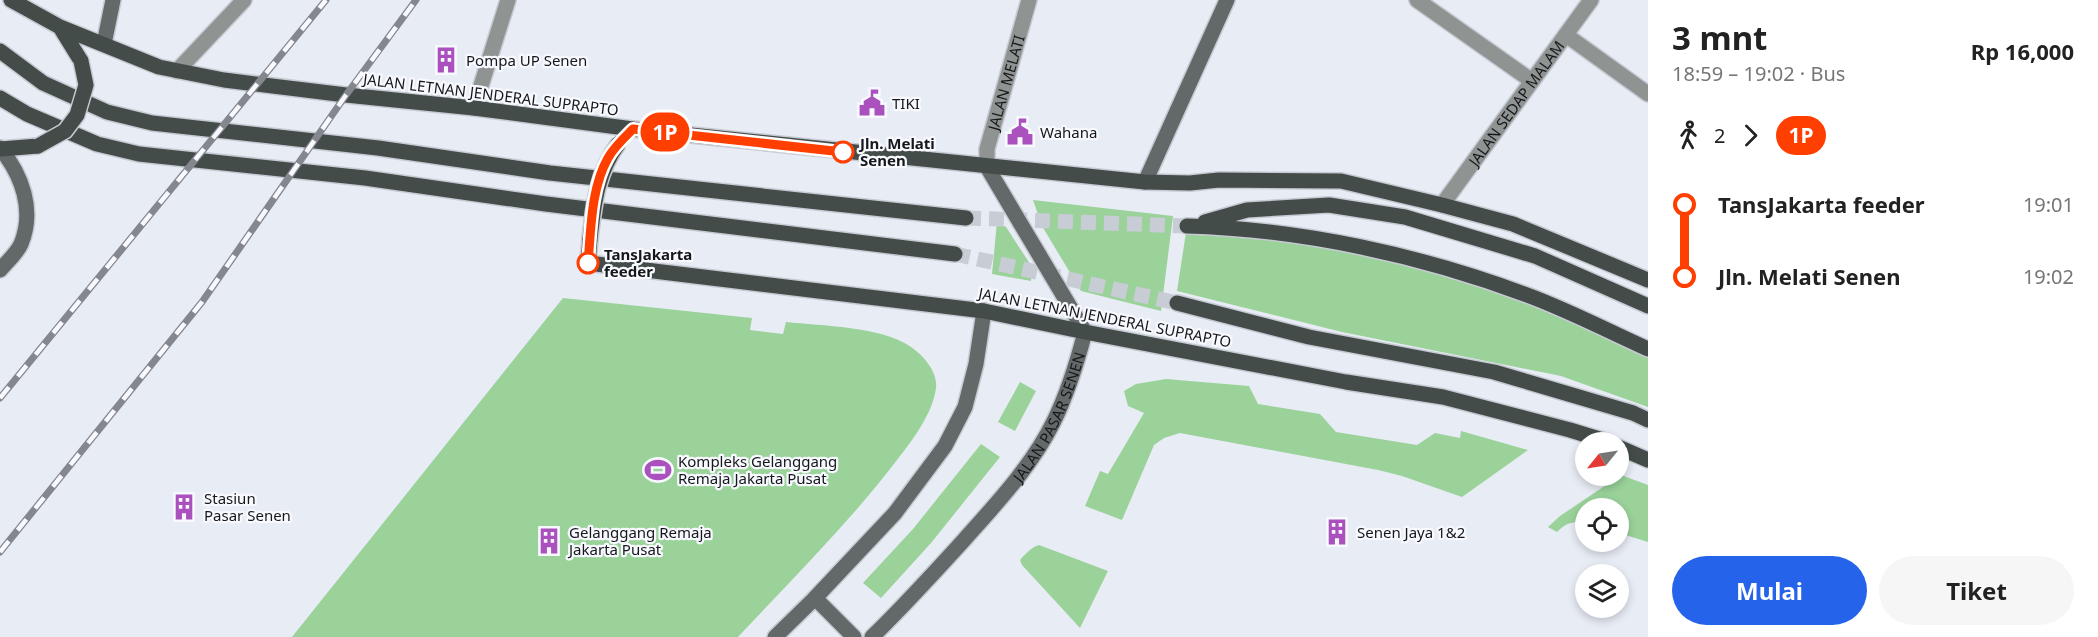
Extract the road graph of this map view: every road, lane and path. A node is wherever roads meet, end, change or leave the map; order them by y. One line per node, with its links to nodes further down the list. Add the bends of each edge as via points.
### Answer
1 (11, 0): 9 (main road, JALAN LETNAN JENDERAL SUPRAPTO)
2 (113, 0): 11 (main road)
3 (244, 0): 13 (street)
4 (508, 0): 17 (street)
5 (1029, 0): 20 (street, JALAN MELATI, via 987,149)
6 (1227, 0): 21 (main road)
7 (1417, 0): 14 (street)
8 (1591, 0): 10 (street, JALAN SEDAP MALAM)
9 (60, 27): 11 (main road, JALAN LETNAN JENDERAL SUPRAPTO); 19 (main road, bridge, via 81,60 86,85 77,115 65,131 38,146)
10 (1566, 35): 14 (street, JALAN SEDAP MALAM); 15 (street)
11 (104, 45): 13 (main road, JALAN LETNAN JENDERAL SUPRAPTO)
12 (0, 51): 23 (main road, via 43,83 107,112 152,123 378,148 550,173)
13 (177, 71): 17 (main road, JALAN LETNAN JENDERAL SUPRAPTO, via 257,85)
14 (1532, 81): 22 (street, JALAN SEDAP MALAM)
15 (1648, 94)
16 (0, 98): 24 (main road, via 97,144 139,154 365,178)
17 (474, 108): 18 (main road, JALAN LETNAN JENDERAL SUPRAPTO)
18 (633, 129): 20 (main road, JALAN LETNAN JENDERAL SUPRAPTO); 29 (main road, JALAN LETNAN JENDERAL SUPRAPTO, bridge, via 608,158 598,183 588,263)
19 (1, 148): 25 (main road, via 26,198 26,226 20,246)
20 (987, 167): 21 (main road, JALAN LETNAN JENDERAL SUPRAPTO); 30 (main road, JALAN PASAR SENEN)
21 (1145, 182): 22 (main road, JALAN LETNAN JENDERAL SUPRAPTO, via 1341,182)
22 (1442, 205): 26 (main road, JALAN LETNAN JENDERAL SUPRAPTO, via 1512,224)
23 (966, 218)
24 (955, 254)
25 (0, 270)
26 (1648, 280)
27 (1177, 303): 32 (main road, JALAN LETNAN JENDERAL SUPRAPTO, via 1309,337 1494,372)
28 (1648, 306): 31 (main road, via 1535,256 1405,217 1329,205 1247,210 1187,226 1236,227 1430,262 1528,295)
29 (984, 311): 30 (main road, JALAN LETNAN JENDERAL SUPRAPTO); 36 (main road, via 965,407 945,446 895,513)
30 (1085, 332): 33 (main road, JALAN LETNAN JENDERAL SUPRAPTO, via 1443,397); 39 (main road, JALAN PASAR SENEN, via 1053,424 1027,465)
31 (1648, 348)
32 (1648, 420)
33 (1576, 432)
34 (1629, 452): 35 (main road)
35 (1648, 460)
36 (815, 598): 37 (main road); 38 (main road)
37 (775, 637)
38 (854, 637)
39 (872, 637)

